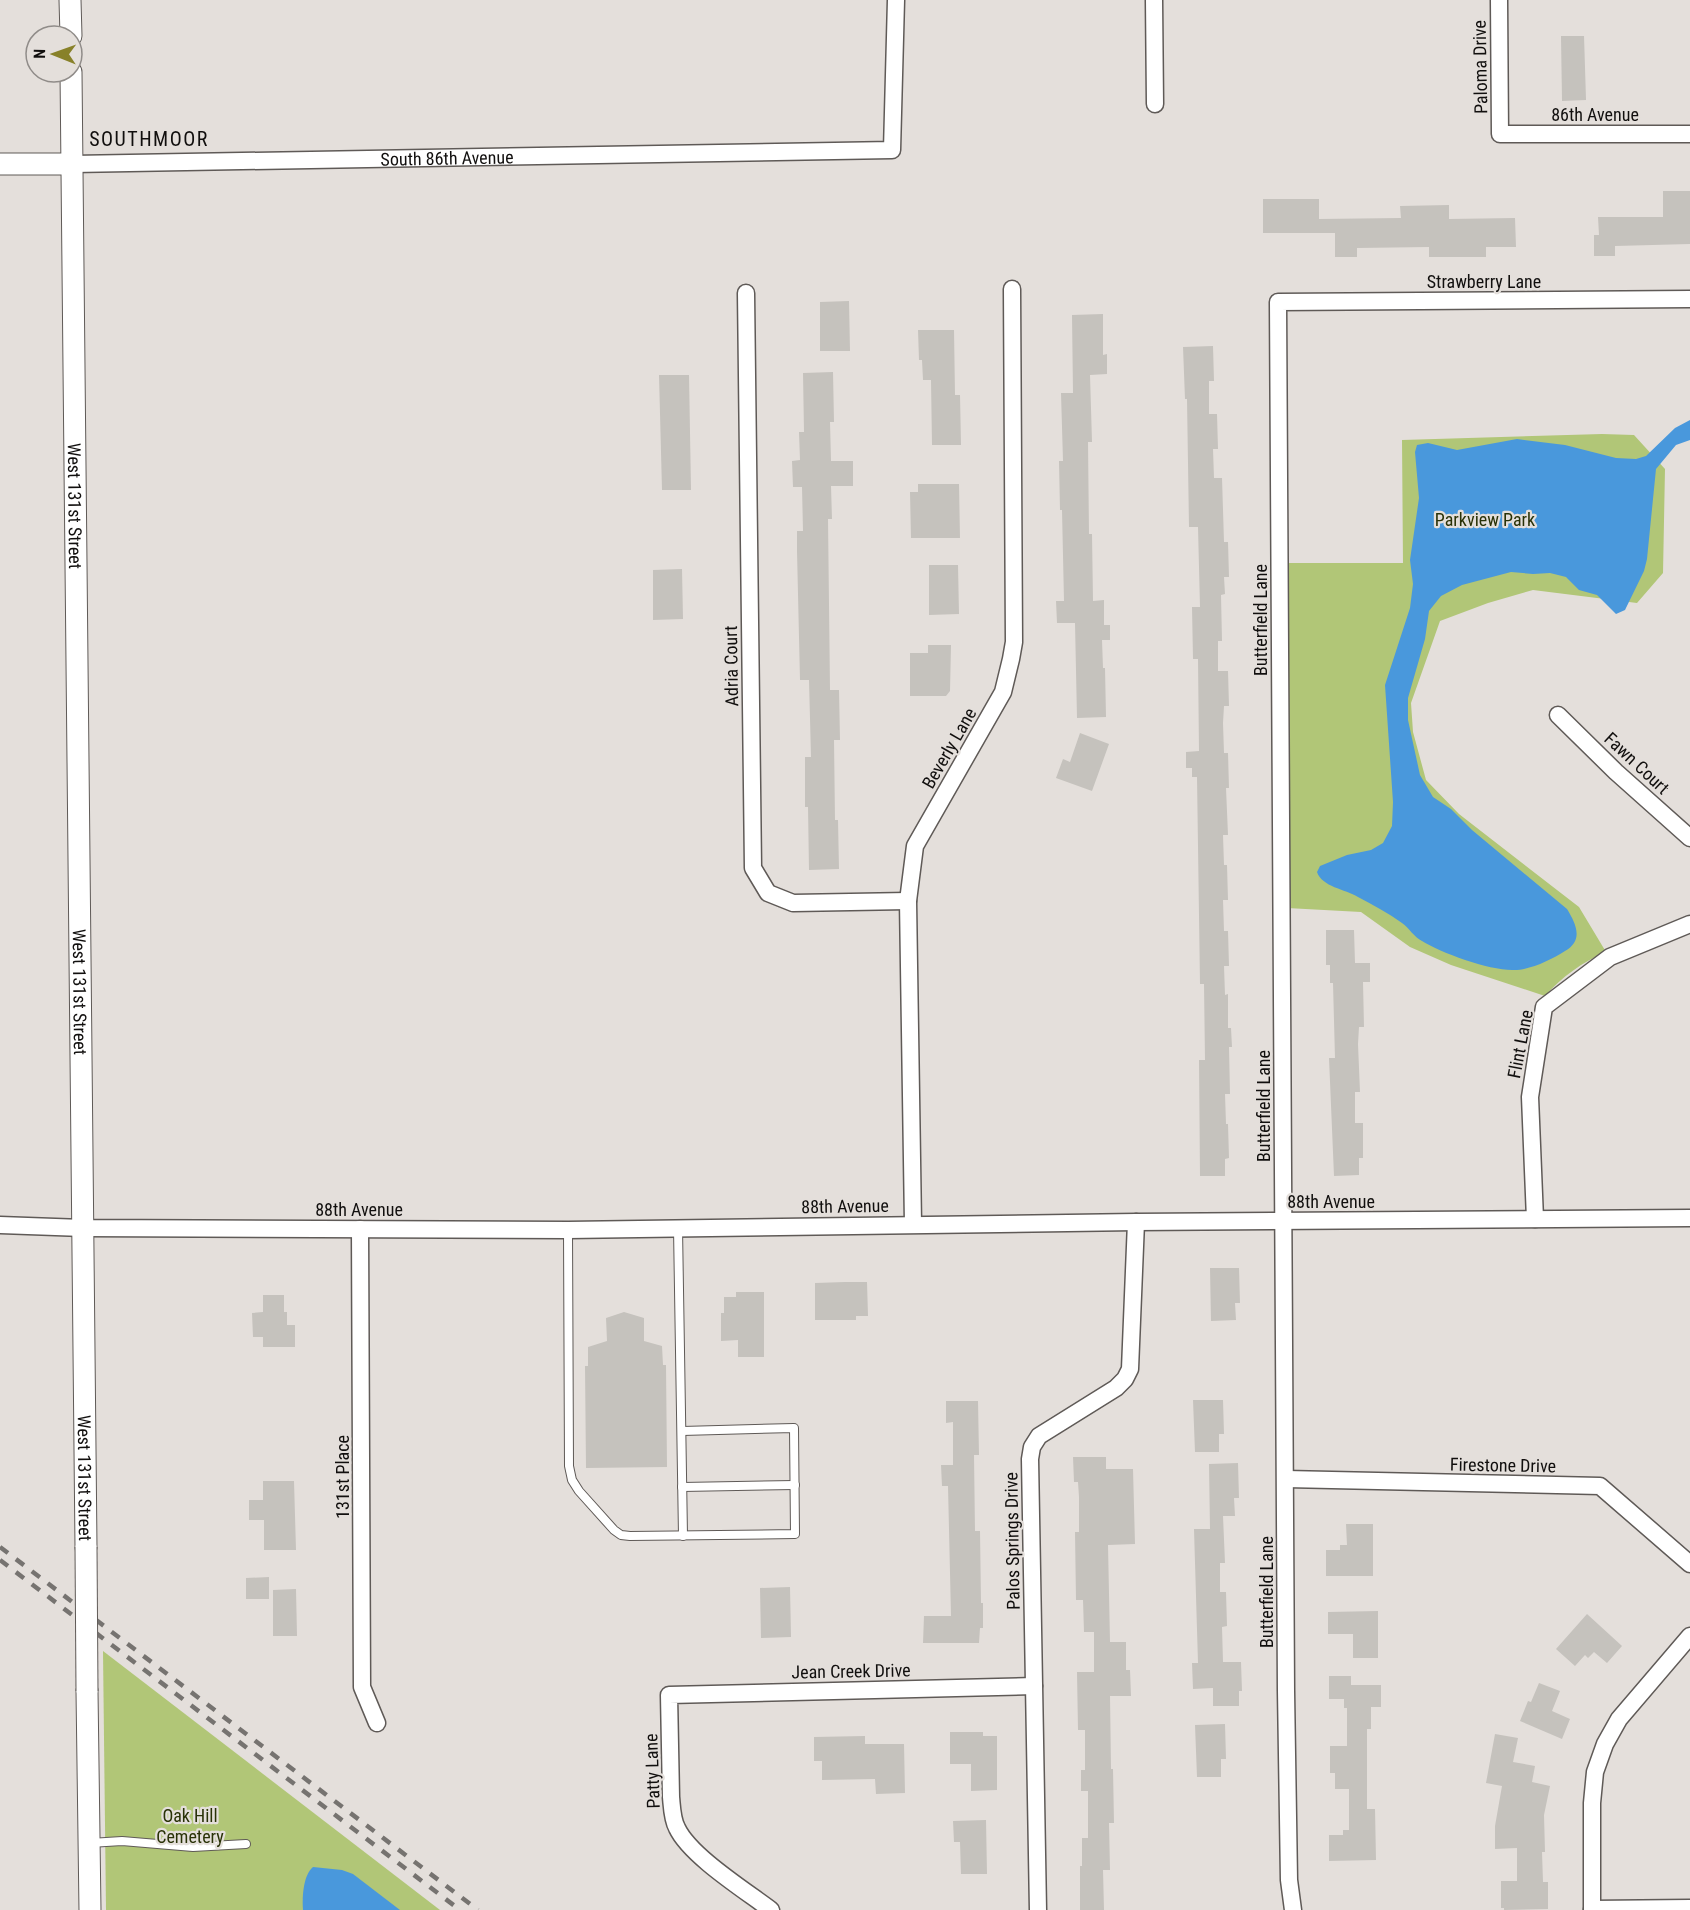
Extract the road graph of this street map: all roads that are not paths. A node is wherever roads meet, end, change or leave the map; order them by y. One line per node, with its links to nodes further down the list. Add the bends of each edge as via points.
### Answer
1 (70, 0): 5 (street)
2 (896, 0): 11 (street, South 86th Avenue, via 892,150)
3 (1154, 0): 7 (street)
4 (1499, 0): 8 (street, Paloma Drive)
5 (71, 24)
6 (71, 84): 11 (street, West 131st Street)
7 (1155, 104)
8 (1500, 134): 9 (street, 86th Avenue)
9 (1690, 134)
10 (0, 164): 11 (street, South 86th Avenue)
11 (73, 164): 26 (street, West 131st Street)
12 (1012, 289): 18 (street, Beverly Lane, via 1014,642 1003,692 915,846)
13 (746, 293): 18 (street, Adria Court, via 753,868 768,893 793,903)
14 (1690, 299): 15 (street, Strawberry Lane)
15 (1278, 302): 22 (street, Butterfield Lane)
16 (1558, 716): 17 (street, Fawn Court)
17 (1690, 838)
18 (908, 901): 24 (street, Beverly Lane)
19 (1690, 924): 21 (street, Flint Lane, via 1610,957 1544,1007 1530,1097)
20 (1690, 1218): 21 (street, 88th Avenue)
21 (1535, 1219): 22 (street, 88th Avenue)
22 (1283, 1221): 23 (street, 88th Avenue); 31 (street, Butterfield Lane)
23 (1136, 1222): 24 (street, 88th Avenue); 37 (street, Palos Springs Drive, via 1130,1369 1116,1388 1048,1429 1032,1447)
24 (913, 1224): 27 (street, 88th Avenue)
25 (0, 1225): 26 (street, 88th Avenue)
26 (83, 1228): 28 (street, 88th Avenue); 40 (street, West 131st Street, bridge)
27 (678, 1228): 29 (street, 88th Avenue); 30 (lane)
28 (360, 1229): 29 (street, 88th Avenue); 39 (street, 131st Place, via 362,1687)
29 (568, 1230): 34 (lane, via 572,1480 621,1534)
30 (682, 1431): 32 (lane, via 794,1428); 33 (lane)
31 (1286, 1479): 35 (street, Firestone Drive, via 1600,1486); 46 (street, Butterfield Lane, via 1286,1690)
32 (795, 1485): 33 (lane); 34 (lane, via 795,1534)
33 (682, 1487): 34 (lane)
34 (683, 1536)
35 (1690, 1564)
36 (1690, 1636): 47 (street, via 1619,1719 1605,1744 1595,1772 1592,1803)
37 (1034, 1686): 38 (street, Jean Creek Drive); 45 (street, Palos Springs Drive)
38 (669, 1695): 44 (street, Patty Lane, via 672,1812 676,1827 699,1855)
39 (377, 1723)
40 (89, 1844): 41 (lane); 43 (street, West 131st Street)
41 (246, 1844)
42 (1690, 1908): 47 (street)
43 (90, 1910)
44 (771, 1910)
45 (1038, 1910)
46 (1293, 1910)
47 (1592, 1910)

